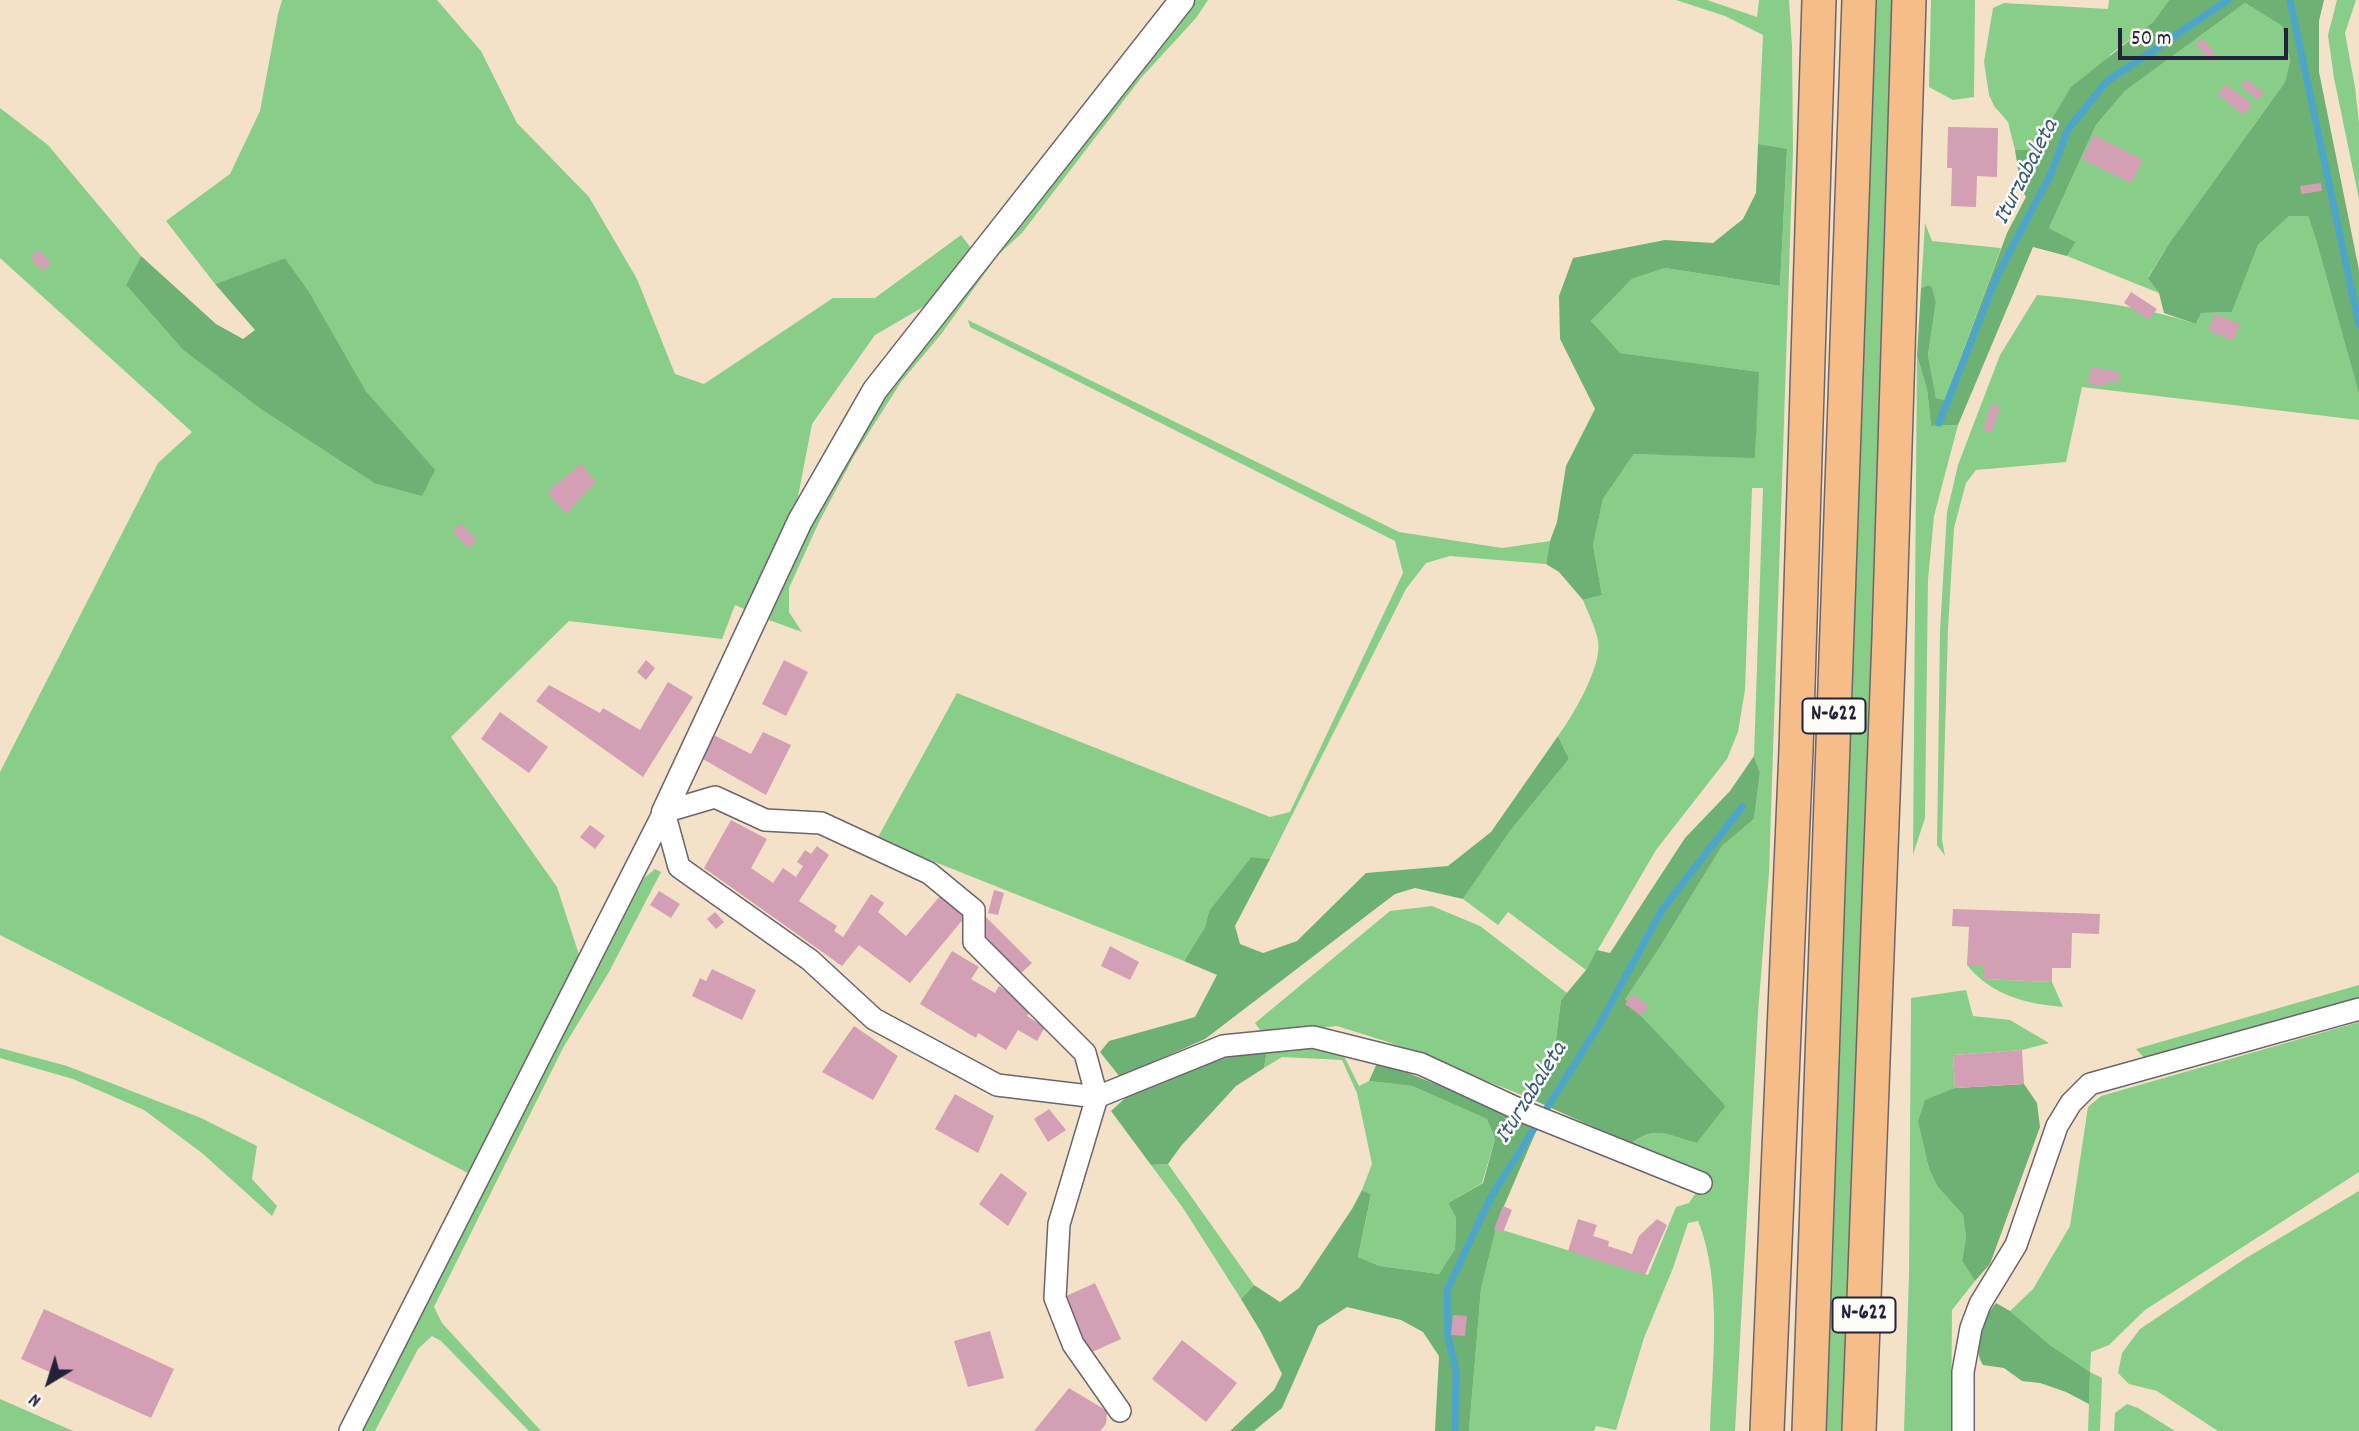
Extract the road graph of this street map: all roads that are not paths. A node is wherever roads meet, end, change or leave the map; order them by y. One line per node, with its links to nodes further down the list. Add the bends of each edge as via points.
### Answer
1 (1182, 0): 5 (street, via 875,390 800,521)
2 (1819, 0): 11 (highway, via 1796,750)
3 (1859, 0): 12 (highway, N-622)
4 (1909, 0): 13 (highway, N-622)
5 (664, 812): 7 (street, via 680,867 810,960 874,1019 997,1085); 7 (street, via 715,797 765,820 821,824 929,873 974,910 974,942 1085,1053); 10 (street)
6 (2359, 1009): 14 (street, via 2090,1084 2071,1103 2057,1126 2016,1245 1980,1304 1971,1328 1963,1371)
7 (1097, 1097): 8 (street, via 1223,1046 1313,1037 1421,1064 1527,1113); 9 (street, via 1059,1224 1055,1298 1073,1344)
8 (1701, 1183)
9 (1120, 1411)
10 (350, 1431)
11 (1767, 1431)
12 (1809, 1431)
13 (1859, 1431)
14 (1963, 1431)

